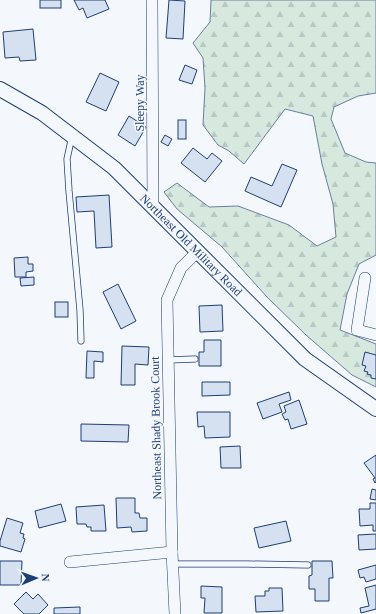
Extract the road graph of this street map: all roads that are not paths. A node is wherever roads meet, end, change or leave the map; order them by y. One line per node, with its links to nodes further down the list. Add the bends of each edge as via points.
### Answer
1 (152, 0): 4 (street, Sleepy Way)
2 (0, 89): 3 (street, Northeast Old Military Road, via 42,113)
3 (72, 136): 4 (street, Northeast Old Military Road, via 114,168); 8 (lane, via 67,159 68,191)
4 (153, 207): 5 (street, Northeast Old Military Road)
5 (198, 251): 9 (street, Northeast Shady Brook Court, via 181,268 167,300); 11 (street, Northeast Old Military Road, via 305,360)
6 (365, 278): 7 (street, via 357,330)
7 (376, 336)
8 (81, 341)
9 (168, 360): 10 (lane); 12 (street, Northeast Shady Brook Court)
10 (195, 360)
11 (376, 409)
12 (172, 552): 13 (street); 14 (street, Northeast Shady Brook Court)
13 (70, 562)
14 (172, 564): 15 (lane); 16 (street, Northeast Shady Brook Court)
15 (308, 565)
16 (175, 614)

